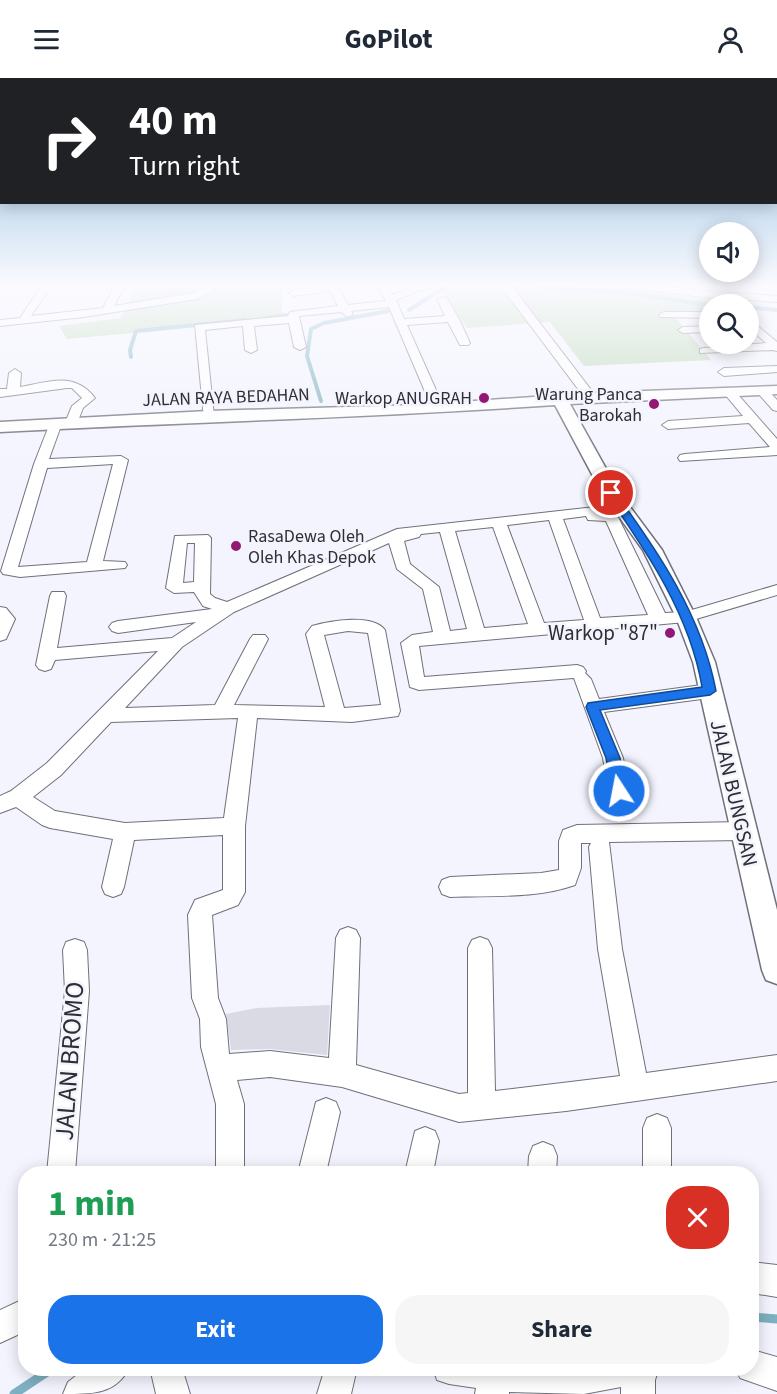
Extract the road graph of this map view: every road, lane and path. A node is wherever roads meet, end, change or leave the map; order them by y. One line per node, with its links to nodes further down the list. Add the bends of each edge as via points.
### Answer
1 (201, 346): 18 (street)
2 (251, 346): 7 (street)
3 (411, 346): 17 (street)
4 (552, 346): 14 (street)
5 (776, 347): 6 (street)
6 (759, 348)
7 (251, 350)
8 (777, 369): 9 (street)
9 (724, 372)
10 (15, 373): 13 (street)
11 (769, 390): 12 (street, JALAN RAYA BEDAHAN); 16 (street)
12 (729, 392): 14 (street, JALAN RAYA BEDAHAN); 19 (street)
13 (7, 393): 20 (street, via 53,384 76,385 89,398)
14 (591, 398): 15 (street, JALAN RAYA BEDAHAN)
15 (561, 400): 17 (street, JALAN RAYA BEDAHAN); 26 (street, JALAN BUNGSAN)
16 (777, 407)
17 (438, 408): 18 (street, JALAN RAYA BEDAHAN)
18 (208, 416): 20 (street, JALAN RAYA BEDAHAN)
19 (752, 419): 21 (street); 23 (street)
20 (64, 423): 22 (street, JALAN RAYA BEDAHAN); 25 (street)
21 (668, 425)
22 (0, 427)
23 (777, 449): 24 (street)
24 (685, 458)
25 (41, 464): 31 (street, via 121,460); 31 (street, via 9,571)
26 (622, 508): 35 (street, via 402,532); 37 (street, JALAN BUNGSAN, via 652,550)
27 (556, 520): 28 (street); 38 (street, via 611,517); 39 (street)
28 (500, 525): 29 (street); 41 (street)
29 (447, 530): 42 (street); 44 (street, via 396,539 403,566 430,587)
30 (119, 565): 31 (street)
31 (94, 567)
32 (200, 587): 35 (street, via 201,595)
33 (777, 590): 37 (street)
34 (58, 596): 46 (street, via 46,660)
35 (223, 610): 40 (street); 46 (street)
36 (0, 612): 43 (street, via 6,619)
37 (686, 617): 38 (street); 47 (street, JALAN BUNGSAN, via 704,662)
38 (659, 619): 39 (street)
39 (594, 624): 41 (street)
40 (118, 627)
41 (538, 629): 42 (street)
42 (477, 634): 44 (street)
43 (0, 635)
44 (443, 636): 48 (street, via 410,643 419,684 579,675)
45 (259, 639): 50 (street)
46 (176, 643): 51 (street)
47 (710, 691): 48 (street); 56 (street, JALAN BUNGSAN)
48 (592, 707): 54 (street, via 613,758)
49 (248, 711): 50 (street); 52 (street); 55 (street)
50 (220, 712): 51 (street)
51 (108, 715): 53 (street, via 54,769)
52 (337, 715): 52 (street, via 391,711 376,630 369,626 327,628 315,634)
53 (9, 801): 57 (street, via 51,819)
54 (622, 807)
55 (234, 826): 57 (street); 65 (street, via 234,892 230,898 203,907 200,915 204,998 213,1019)
56 (742, 831): 60 (street, via 578,834 569,842 571,869 567,878 541,884); 64 (street, JALAN BUNGSAN)
57 (125, 832): 59 (street)
58 (600, 847): 68 (street, via 610,949)
59 (113, 887)
60 (450, 887)
61 (348, 938): 67 (street)
62 (480, 948): 69 (street)
63 (75, 950): 73 (street, JALAN BROMO, via 77,991)
64 (777, 970)
65 (220, 1068): 67 (street, via 270,1064); 74 (street, via 230,1104)
66 (777, 1068): 68 (street)
67 (342, 1074): 69 (street, via 459,1108)
68 (635, 1087): 69 (street)
69 (482, 1106)
70 (326, 1112): 75 (street)
71 (657, 1128): 77 (street)
72 (425, 1141): 76 (street)
73 (62, 1166)
74 (231, 1166)
75 (314, 1166)
76 (420, 1166)
77 (657, 1166)
78 (759, 1279): 79 (street)
79 (777, 1281)
80 (18, 1318): 81 (street)
81 (0, 1327)
82 (759, 1368): 83 (street)
83 (777, 1374)
84 (103, 1376): 91 (street)
85 (168, 1376): 92 (street)
86 (337, 1376): 93 (street)
87 (470, 1376): 90 (street)
88 (590, 1376): 90 (street, via 563,1382)
89 (640, 1376): 94 (street)
90 (493, 1385)
91 (80, 1394)
92 (173, 1394)
93 (334, 1394)
94 (639, 1394)

